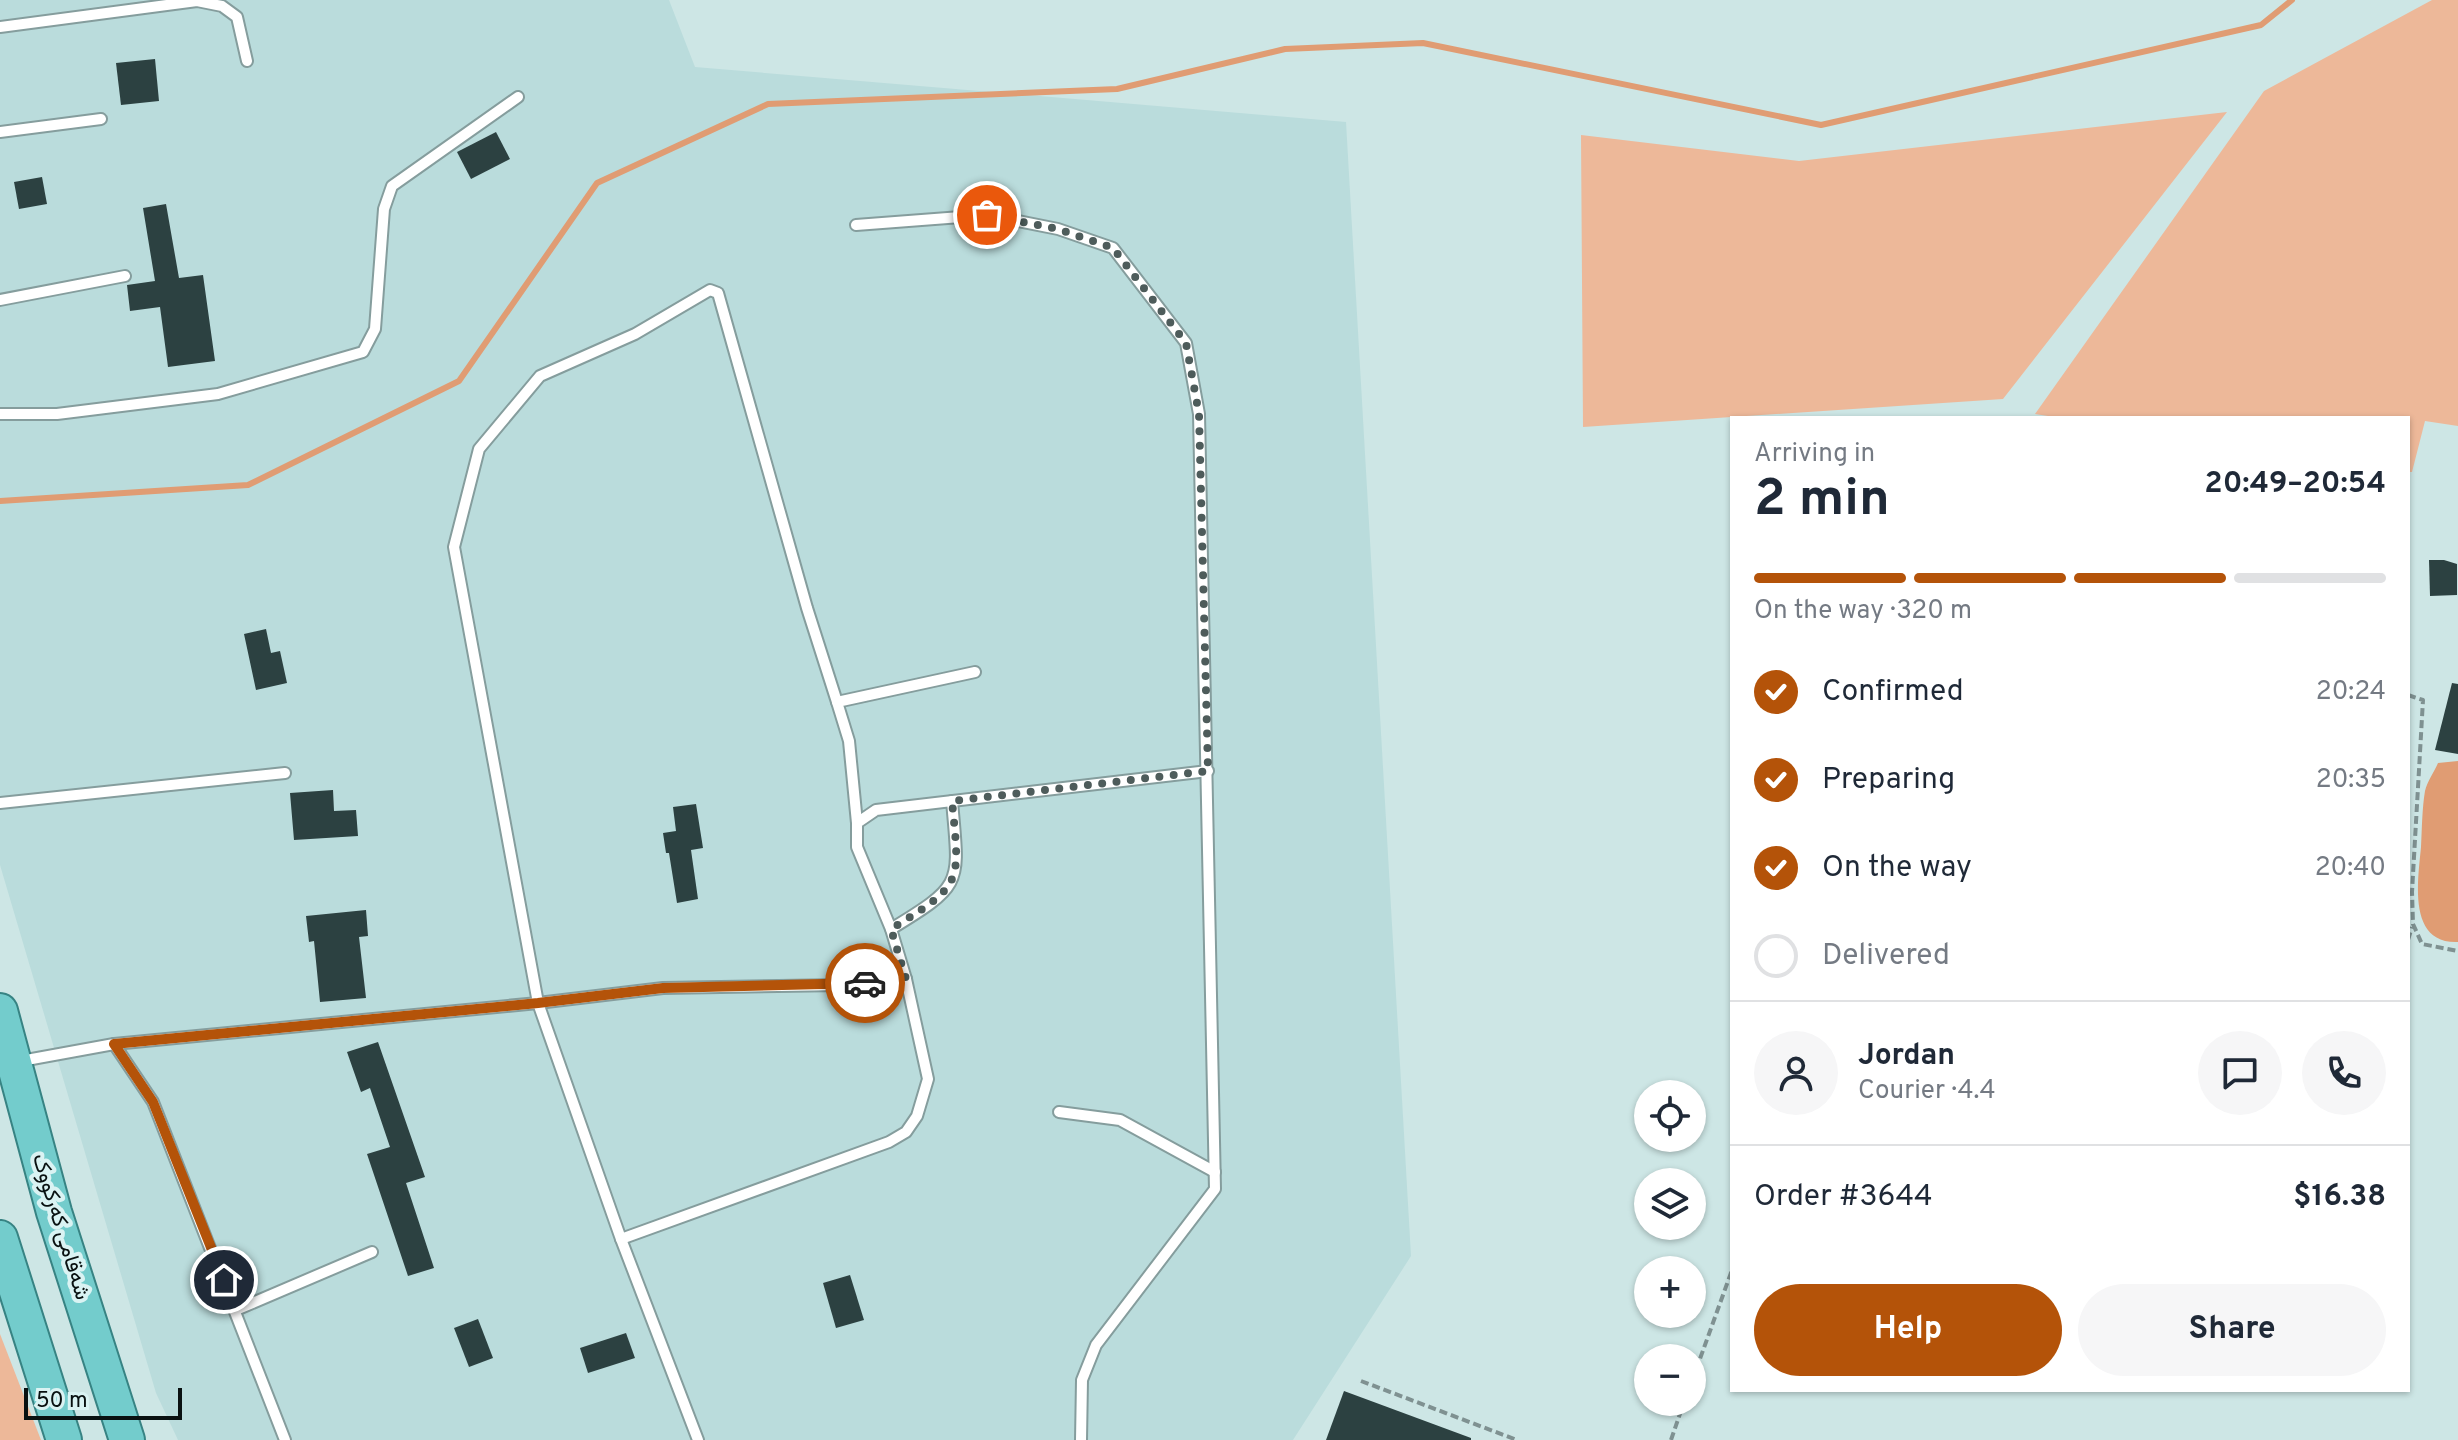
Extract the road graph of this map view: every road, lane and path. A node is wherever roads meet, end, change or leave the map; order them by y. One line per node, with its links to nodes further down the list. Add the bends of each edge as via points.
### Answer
1 (0, 27): 2 (lane, via 197,1 222,6 237,17)
2 (247, 61)
3 (518, 97): 9 (lane, via 392,186 384,209 375,329 363,352 218,394 57,414)
4 (101, 119): 5 (lane)
5 (0, 132)
6 (856, 225): 13 (lane, via 987,215 1058,229 1113,248 1186,343 1199,414)
7 (125, 276): 8 (lane)
8 (0, 300)
9 (0, 414)
10 (975, 672): 12 (lane)
11 (2410, 696): 18 (path, via 2423,700)
12 (837, 702): 17 (lane, via 849,741); 23 (lane, via 718,293 710,290 635,334 540,376 479,449 454,547)
13 (1208, 771): 15 (lane); 28 (lane)
14 (285, 773): 16 (lane)
15 (952, 801): 17 (lane, via 876,810); 19 (lane, via 954,880 928,906)
16 (0, 803)
17 (857, 823): 19 (lane, via 857,847)
18 (2413, 924): 20 (path); 21 (path, via 2422,944)
19 (891, 929): 22 (lane)
20 (2410, 934)
21 (2458, 951)
22 (906, 979): 23 (lane, via 663,988); 30 (lane, via 928,1079 917,1116 906,1132)
23 (538, 1003): 25 (lane); 30 (lane)
24 (0, 1011): 26 (highway, شەقامی کەرکووک)
25 (114, 1044): 26 (lane); 33 (lane, via 153,1102)
26 (12, 1063): 38 (highway, شەقامی کەرکووک)
27 (1059, 1112): 28 (lane, via 1120,1120)
28 (1215, 1172): 41 (lane, via 1215,1189 1096,1345 1082,1380)
29 (0, 1238): 37 (highway)
30 (621, 1239): 40 (lane)
31 (372, 1252): 33 (lane)
32 (1730, 1276): 34 (path)
33 (236, 1310): 39 (lane)
34 (1705, 1344)
35 (1361, 1381): 42 (path)
36 (1679, 1416): 43 (path)
37 (64, 1440)
38 (127, 1440)
39 (285, 1440)
40 (698, 1440)
41 (1081, 1440)
42 (1517, 1440)
43 (1671, 1440)

